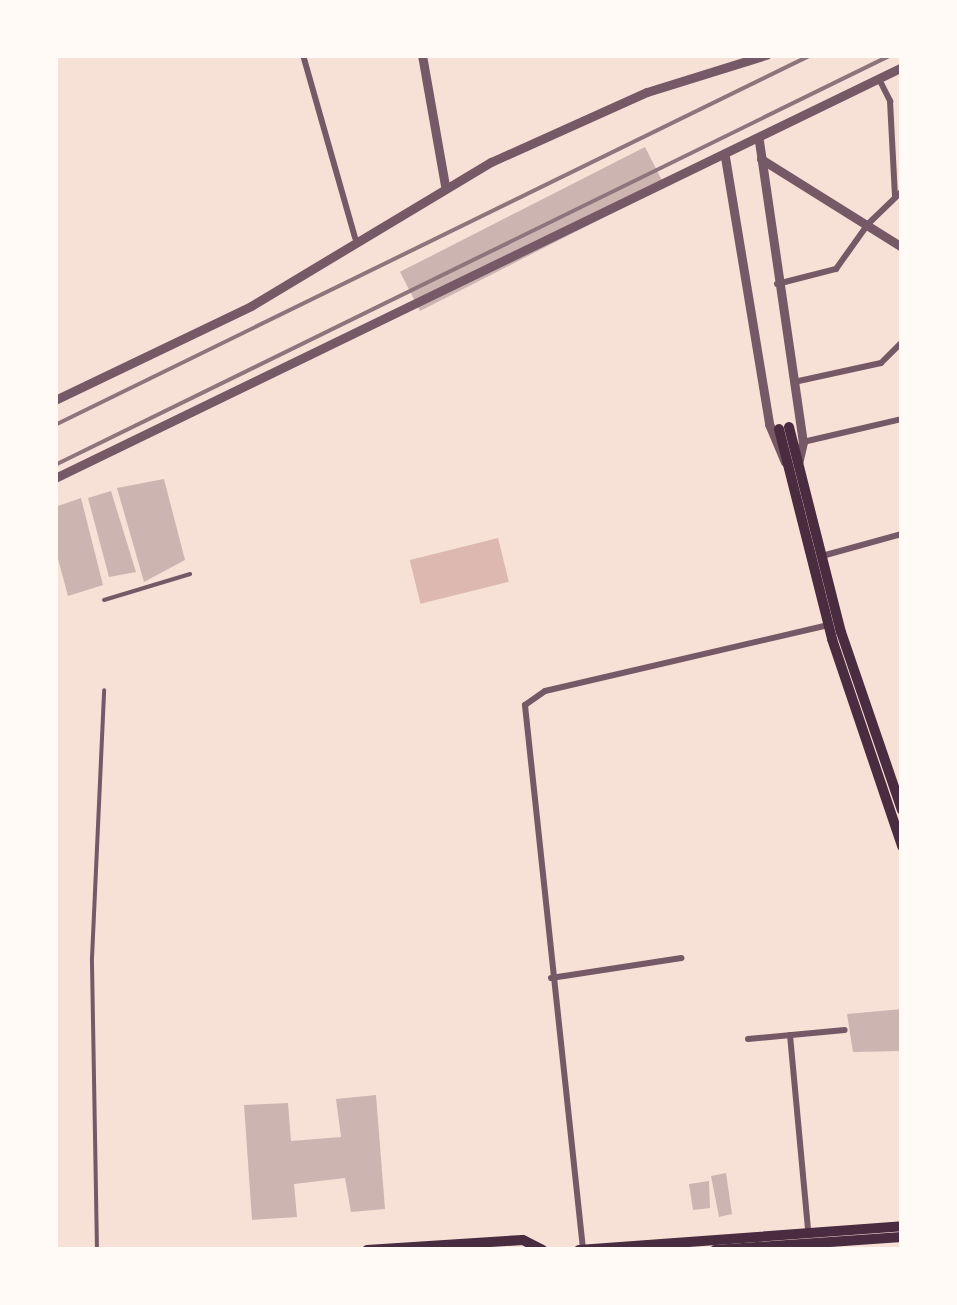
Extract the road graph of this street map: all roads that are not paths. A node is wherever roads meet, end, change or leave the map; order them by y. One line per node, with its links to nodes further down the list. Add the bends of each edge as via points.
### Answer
1 (303, 55): 14 (street)
2 (422, 55): 11 (street)
3 (721, 55): 6 (street)
4 (761, 56): 6 (street)
5 (902, 67): 7 (street)
6 (720, 69): 11 (street, via 647,92)
7 (879, 79): 8 (street); 12 (street, via 890,100)
8 (759, 141): 9 (street); 10 (street)
9 (725, 157): 23 (street, via 768,424); 24 (street)
10 (761, 159): 13 (street); 16 (street)
11 (445, 185): 14 (street)
12 (898, 193): 13 (street)
13 (868, 224): 15 (street); 16 (street, via 836,269)
14 (355, 238): 19 (street, via 251,306)
15 (902, 247)
16 (776, 284): 18 (street)
17 (902, 342): 18 (street, via 880,363)
18 (793, 382): 22 (street)
19 (55, 400)
20 (902, 419): 22 (street)
21 (784, 428): 23 (main road)
22 (803, 442): 23 (street)
23 (792, 464): 26 (main road); 29 (main road)
24 (55, 478)
25 (902, 534): 26 (street)
26 (822, 556): 31 (main road)
27 (190, 574): 28 (lane)
28 (104, 600)
29 (828, 625): 31 (main road); 34 (street, via 529,699 521,714)
30 (104, 690): 43 (lane, via 92,958)
31 (897, 802): 32 (main road)
32 (902, 846)
33 (681, 958): 34 (street)
34 (551, 978): 46 (street)
35 (845, 1030): 36 (street)
36 (790, 1036): 37 (street); 39 (street)
37 (748, 1040)
38 (902, 1226): 39 (main road)
39 (808, 1230): 46 (main road)
40 (902, 1237): 41 (main road)
41 (834, 1245): 42 (main road)
42 (765, 1248): 47 (main road)
43 (96, 1250)
44 (367, 1250): 45 (main road, via 523,1240)
45 (543, 1250)
46 (581, 1250)
47 (715, 1250)

